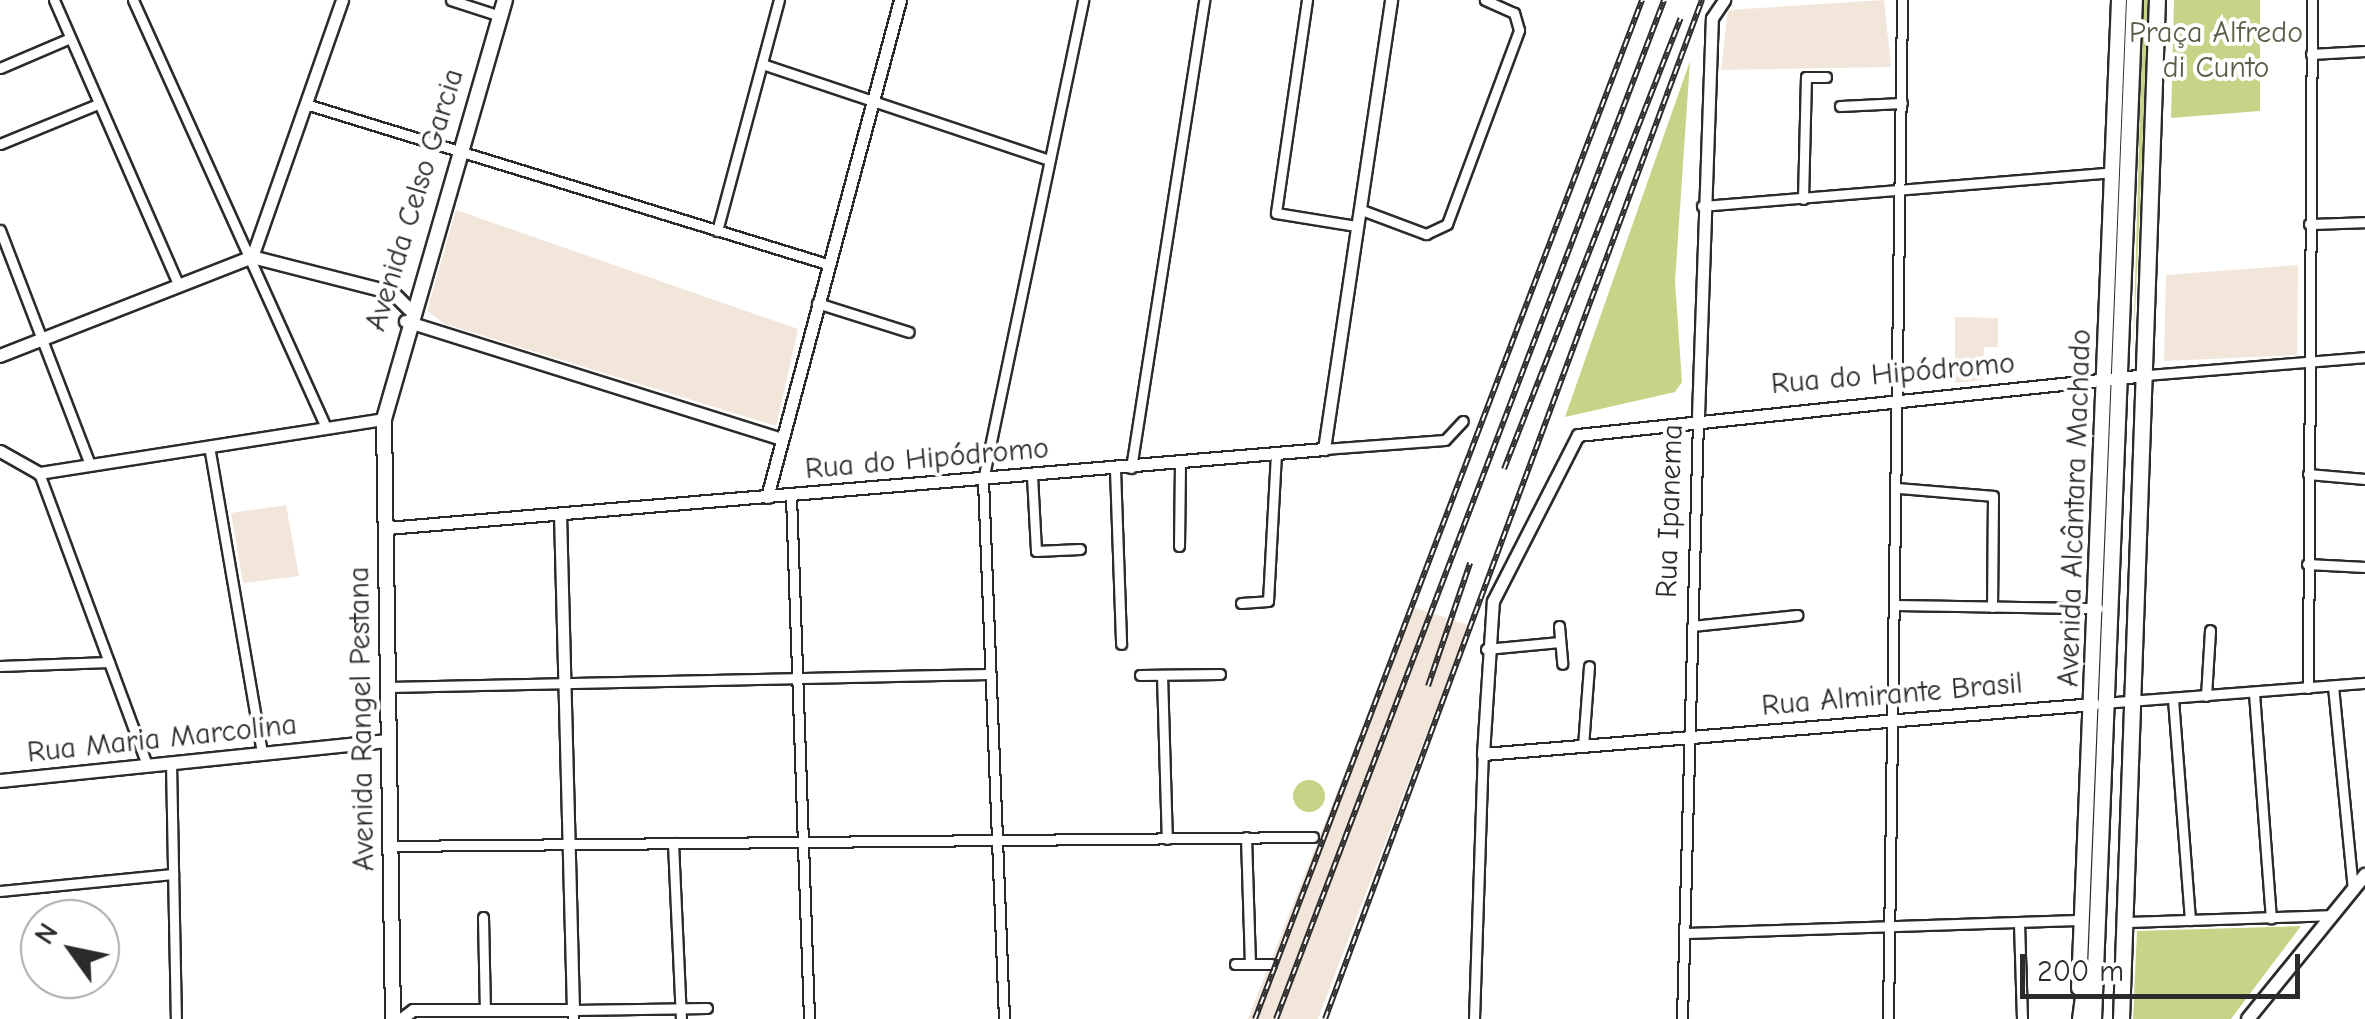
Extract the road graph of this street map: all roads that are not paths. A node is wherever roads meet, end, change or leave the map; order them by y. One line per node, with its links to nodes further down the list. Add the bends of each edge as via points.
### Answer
1 (54, 0): 20 (street)
2 (134, 0): 44 (street)
3 (342, 0): 29 (street)
4 (450, 0): 19 (street)
5 (506, 0): 19 (main road, Avenida Celso Garcia)
6 (778, 0): 23 (street)
7 (900, 0): 26 (street)
8 (1083, 0): 33 (street)
9 (1204, 0): 70 (street)
10 (1307, 0): 41 (street, via 1276,213)
11 (1390, 0): 38 (street)
12 (1485, 0): 38 (street, via 1514,14 1518,30 1447,224 1426,234)
13 (1902, 0): 27 (street)
14 (2119, 0): 34 (main road, Avenida Alcântara Machado)
15 (2134, 0): 57 (highway, Avenida Alcântara Machado)
16 (2157, 0): 56 (highway)
17 (2312, 0): 22 (street)
18 (1719, 3): 37 (street, Rua Ipanema)
19 (500, 16): 32 (main road, Avenida Celso Garcia)
20 (70, 38): 24 (street); 28 (street)
21 (2365, 52): 22 (street)
22 (2311, 54): 40 (street)
23 (762, 64): 26 (street); 43 (street)
24 (0, 68)
25 (1826, 77): 36 (street, via 1806,77)
26 (872, 101): 33 (street); 45 (street)
27 (1902, 103): 30 (street); 35 (street)
28 (98, 104): 31 (street); 46 (street)
29 (308, 105): 32 (street); 44 (street)
30 (1840, 106)
31 (0, 144)
32 (457, 152): 43 (street); 47 (main road, Avenida Celso Garcia)
33 (1049, 160): 76 (street)
34 (2115, 172): 35 (street); 57 (main road, Avenida Alcântara Machado)
35 (1902, 191): 36 (street); 58 (street)
36 (1804, 198): 37 (street)
37 (1702, 206): 59 (street, Rua Ipanema)
38 (1359, 209): 41 (street)
39 (2365, 222): 40 (street)
40 (2309, 224): 55 (street)
41 (1356, 226): 65 (street)
42 (0, 230): 52 (street)
43 (718, 231): 45 (street)
44 (252, 257): 46 (main road); 48 (main road); 62 (street)
45 (826, 264): 49 (street)
46 (180, 286): 52 (main road)
47 (415, 287): 48 (main road); 50 (main road, Avenida Celso Garcia)
48 (393, 292): 50 (main road)
49 (817, 303): 51 (street); 63 (street)
50 (407, 315): 60 (main road, Avenida Celso Garcia); 63 (street)
51 (908, 332)
52 (43, 340): 53 (main road); 69 (street)
53 (0, 356)
54 (2365, 357): 55 (street, Rua do Hipódromo)
55 (2307, 362): 56 (street, Rua do Hipódromo); 73 (street)
56 (2147, 375): 57 (street, Rua do Hipódromo); 114 (highway)
57 (2116, 379): 58 (street, Rua do Hipódromo); 89 (main road, Avenida Alcântara Machado); 115 (highway, Avenida Alcântara Machado)
58 (1900, 399): 59 (street, Rua do Hipódromo); 77 (street)
59 (1698, 416): 92 (street, Rua Ipanema); 96 (street, Rua do Hipódromo, via 1606,425 1562,451 1493,601)
60 (384, 419): 62 (street); 81 (main road, Avenida Rangel Pestana)
61 (1462, 420): 65 (street, Rua do Hipódromo, via 1445,440)
62 (325, 425): 64 (street)
63 (782, 439): 79 (street)
64 (209, 446): 69 (street); 120 (street)
65 (1324, 449): 67 (street, Rua do Hipódromo)
66 (0, 450): 72 (street)
67 (1276, 454): 68 (street, Rua do Hipódromo); 86 (street, via 1268,601)
68 (1180, 463): 70 (street, Rua do Hipódromo); 82 (street)
69 (90, 464): 72 (street)
70 (1131, 468): 71 (street, Rua do Hipódromo)
71 (1115, 469): 74 (street, Rua do Hipódromo); 95 (street)
72 (38, 473): 97 (street)
73 (2308, 474): 75 (street); 84 (street)
74 (1032, 476): 76 (street, Rua do Hipódromo); 83 (street, via 1036,551)
75 (2365, 479)
76 (983, 480): 78 (street, Rua do Hipódromo); 101 (street)
77 (1898, 488): 87 (street); 88 (street, via 1993,496)
78 (791, 495): 79 (street, Rua do Hipódromo); 105 (street)
79 (768, 497): 80 (street, Rua do Hipódromo)
80 (560, 515): 81 (street, Rua do Hipódromo); 107 (street)
81 (386, 528): 109 (main road, Avenida Rangel Pestana)
82 (1179, 546)
83 (1080, 548)
84 (2308, 564): 85 (street); 110 (street)
85 (2365, 568)
86 (1241, 603)
87 (1896, 606): 88 (street); 116 (street)
88 (1992, 607): 89 (street)
89 (2100, 608): 115 (main road, Avenida Alcântara Machado)
90 (1797, 616): 92 (street)
91 (1559, 626): 94 (street)
92 (1692, 626): 117 (street, Rua Ipanema)
93 (2210, 630): 112 (street)
94 (1560, 642): 96 (street); 98 (street)
95 (1121, 644)
96 (1486, 649): 121 (street)
97 (109, 662): 99 (street); 123 (street)
98 (1562, 664)
99 (0, 666)
100 (1589, 666): 119 (street)
101 (989, 674): 105 (street); 129 (street)
102 (1220, 674): 104 (street)
103 (1140, 675): 104 (street)
104 (1162, 675): 127 (street)
105 (798, 678): 107 (street); 128 (street)
106 (2365, 683): 108 (street, Rua Almirante Brasil)
107 (564, 684): 109 (street); 130 (street)
108 (2333, 686): 110 (street, Rua Almirante Brasil); 135 (street)
109 (389, 687): 118 (main road, Avenida Rangel Pestana)
110 (2308, 688): 111 (street, Rua Almirante Brasil)
111 (2254, 692): 112 (street, Rua Almirante Brasil); 140 (street)
112 (2206, 696): 113 (street, Rua Almirante Brasil)
113 (2172, 699): 114 (street, Rua Almirante Brasil); 141 (street)
114 (2136, 702): 115 (street, Rua Almirante Brasil); 142 (highway)
115 (2101, 704): 116 (street, Rua Almirante Brasil); 139 (highway, Avenida Alcântara Machado)
116 (1894, 720): 117 (street, Rua Almirante Brasil); 144 (street)
117 (1689, 737): 119 (street, Rua Almirante Brasil); 145 (street, Rua Ipanema)
118 (390, 741): 120 (main road, Rua Maria Marcolina); 132 (main road, Avenida Rangel Pestana)
119 (1583, 746): 121 (street, Rua Almirante Brasil)
120 (262, 754): 122 (main road, Rua Maria Marcolina)
121 (1483, 754): 158 (street)
122 (171, 763): 123 (main road, Rua Maria Marcolina); 133 (street)
123 (146, 765): 124 (main road, Rua Maria Marcolina)
124 (0, 781)
125 (1313, 837): 126 (street)
126 (1246, 838): 127 (street); 147 (street)
127 (1167, 839): 129 (street)
128 (804, 841): 129 (street); 131 (street); 156 (street)
129 (995, 842): 157 (street)
130 (568, 844): 131 (street); 132 (street); 151 (street)
131 (674, 844): 152 (street)
132 (391, 846): 154 (main road, Avenida Rangel Pestana)
133 (172, 874): 136 (street); 153 (street)
134 (2365, 875): 135 (main road)
135 (2353, 890): 137 (main road)
136 (0, 891)
137 (2332, 915): 140 (street); 165 (main road)
138 (483, 917): 150 (street)
139 (2089, 918): 143 (street); 162 (highway); 163 (highway, Avenida Alcântara Machado)
140 (2271, 918): 141 (street)
141 (2190, 920): 142 (street)
142 (2124, 922): 164 (highway)
143 (2019, 923): 144 (street); 161 (street)
144 (1890, 925): 145 (street); 160 (street)
145 (1684, 933): 159 (street, Rua Ipanema)
146 (1235, 964): 147 (street)
147 (1250, 964): 148 (street)
148 (1271, 964)
149 (707, 1008): 152 (street)
150 (485, 1010): 151 (street); 155 (street, via 414,1010)
151 (573, 1014): 152 (street)
152 (681, 1014)
153 (176, 1019)
154 (393, 1019)
155 (401, 1019)
156 (809, 1019)
157 (1004, 1019)
158 (1474, 1019)
159 (1682, 1019)
160 (1888, 1019)
161 (2022, 1019)
162 (2079, 1019)
163 (2093, 1019)
164 (2120, 1019)
165 (2248, 1019)

